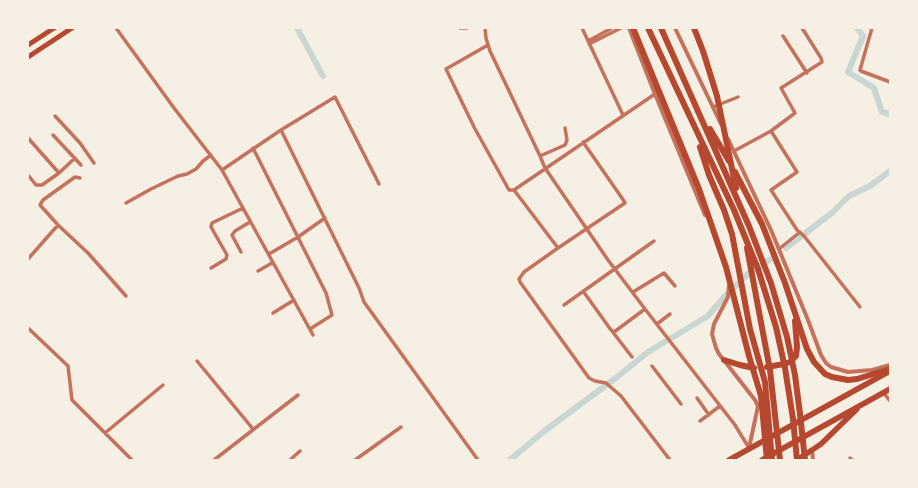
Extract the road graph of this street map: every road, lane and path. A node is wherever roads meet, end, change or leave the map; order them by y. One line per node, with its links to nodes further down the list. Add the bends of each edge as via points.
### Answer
1 (54, 28): 20 (main road)
2 (72, 28): 22 (main road)
3 (116, 28): 40 (street)
4 (460, 28): 5 (street)
5 (466, 28)
6 (485, 28): 21 (street)
7 (582, 28): 19 (street)
8 (612, 28): 19 (street)
9 (621, 28): 19 (street)
10 (629, 28): 25 (street)
11 (632, 28): 117 (highway, via 699,189 726,267 761,396)
12 (648, 28): 33 (highway)
13 (661, 28): 27 (highway)
14 (675, 28): 28 (street)
15 (694, 28): 119 (highway, via 711,76 726,140 770,370)
16 (802, 28): 23 (street, via 822,62)
17 (872, 28): 24 (street, via 860,70)
18 (783, 36): 23 (street)
19 (588, 43): 30 (street)
20 (28, 45)
21 (488, 45): 41 (street); 51 (street, via 446,69 507,189)
22 (28, 57)
23 (807, 73): 34 (street, via 781,88 795,113)
24 (890, 82)
25 (655, 94): 30 (street); 87 (street, via 725,265 729,293 713,329 716,348)
26 (738, 97): 28 (street)
27 (696, 105): 78 (highway, via 762,224); 121 (highway, via 765,264 786,337 798,394)
28 (713, 107): 39 (street)
29 (55, 116): 43 (street)
30 (623, 116): 37 (street)
31 (565, 128): 41 (street, via 565,145)
32 (281, 130): 38 (street); 50 (street, via 335,97); 54 (street)
33 (696, 130): 118 (highway, via 735,247 750,329 765,382); 120 (highway, via 734,210 758,269 776,327 788,384)
34 (771, 131): 39 (street); 58 (street, via 797,172 772,190)
35 (53, 135): 42 (street)
36 (28, 138): 47 (street)
37 (583, 142): 45 (street); 57 (street, via 625,202)
38 (253, 148): 46 (street); 59 (street)
39 (734, 151): 62 (street)
40 (211, 155): 46 (street); 52 (street, via 196,169)
41 (540, 156): 45 (street)
42 (75, 158): 44 (street); 47 (street)
43 (94, 163)
44 (82, 165)
45 (545, 168): 51 (street); 57 (street)
46 (222, 170): 53 (street)
47 (59, 172): 48 (street, via 39,185 36,185)
48 (28, 175)
49 (80, 178): 56 (street, via 75,177 40,203)
50 (379, 184)
51 (514, 190): 61 (street)
52 (126, 203)
53 (243, 208): 55 (street); 67 (street, via 212,223 211,227 227,256)
54 (325, 218): 59 (street); 113 (street, via 364,302)
55 (250, 222): 63 (street, via 235,230 232,235); 64 (street)
56 (58, 225): 65 (street); 73 (street, via 88,253)
57 (586, 229): 61 (street); 68 (street)
58 (802, 234): 62 (street); 76 (street)
59 (298, 237): 64 (street); 83 (street, via 326,293 332,313 330,317)
60 (654, 241): 68 (street)
61 (558, 248): 114 (street, via 520,276 520,282 589,378 606,383 621,396)
62 (779, 249): 89 (street, via 826,363 835,369 848,372)
63 (241, 252)
64 (269, 254): 66 (street)
65 (28, 259)
66 (272, 263): 69 (street); 74 (street)
67 (211, 268)
68 (615, 269): 71 (street); 72 (street)
69 (258, 271)
70 (675, 286): 72 (street, via 664,273)
71 (583, 291): 75 (street); 84 (street)
72 (633, 292): 77 (street)
73 (126, 296)
74 (294, 300): 79 (street); 83 (street)
75 (564, 305)
76 (860, 307)
77 (645, 309): 81 (street); 84 (street, via 616,331)
78 (795, 312): 87 (highway, via 797,353 790,362 752,368); 91 (highway, via 810,356 825,374 848,380)
79 (273, 313)
80 (670, 314): 81 (street)
81 (657, 324): 100 (street)
82 (28, 328): 105 (street, via 68,366 72,400)
83 (310, 329): 85 (street)
84 (611, 330): 86 (street)
85 (314, 335)
86 (632, 358)
87 (724, 360): 106 (street, via 758,406)
88 (197, 361): 104 (street)
89 (890, 365)
90 (652, 366): 99 (street)
91 (890, 370): 106 (main road)
92 (163, 385): 105 (street)
93 (890, 388): 94 (main road)
94 (883, 392): 97 (street); 98 (main road)
95 (298, 395): 104 (street)
96 (697, 398): 101 (street)
97 (890, 401)
98 (863, 403): 107 (main road); 116 (main road)
99 (681, 404)
100 (720, 406): 101 (street); 106 (street)
101 (709, 415): 102 (street)
102 (700, 421)
103 (401, 427): 112 (street)
104 (253, 429): 110 (street)
105 (104, 434): 109 (street)
106 (749, 448): 115 (main road)
107 (812, 450): 120 (main road); 122 (street)
108 (300, 451): 111 (street)
109 (132, 460)
110 (214, 460)
111 (290, 460)
112 (355, 460)
113 (478, 460)
114 (670, 460)
115 (729, 460)
116 (762, 460)
117 (767, 460)
118 (772, 460)
119 (780, 460)
120 (797, 460)
121 (805, 460)
122 (813, 460)

